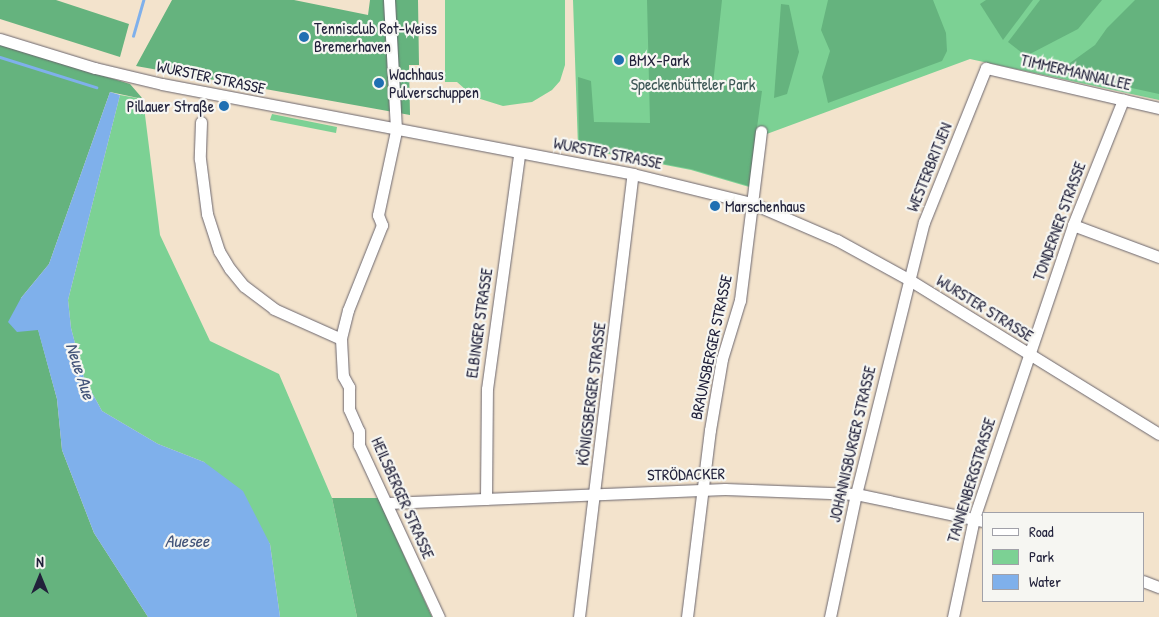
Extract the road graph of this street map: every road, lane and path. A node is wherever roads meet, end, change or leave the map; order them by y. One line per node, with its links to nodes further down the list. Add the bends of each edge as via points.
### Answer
1 (389, 0): 7 (street, HEILSBERGER STRASSE)
2 (0, 39): 7 (street, WURSTER STRASSE, via 144,80)
3 (986, 68): 4 (street, TIMMERMANNALLEE); 14 (street, WESTERBRITJEN, via 924,222)
4 (1123, 100): 5 (street, TIMMERMANNALLEE); 12 (street, TONDERNER STRASSE)
5 (1159, 108)
6 (201, 122): 15 (street, via 200,159 208,214 219,251 230,269 244,286 274,309)
7 (396, 131): 9 (street, WURSTER STRASSE); 15 (street, HEILSBERGER STRASSE, via 378,215 382,225 348,310)
8 (761, 132): 11 (street)
9 (519, 154): 10 (street, WURSTER STRASSE); 21 (street, ELBINGER STRASSE, via 487,389)
10 (633, 174): 11 (street, WURSTER STRASSE); 19 (street, KÖNIGSBERGER STRASSE)
11 (750, 203): 14 (street, WURSTER STRASSE, via 837,240); 18 (street, BRAUNSBERGER STRASSE, via 740,300 722,359)
12 (1074, 225): 13 (street); 16 (street, TONDERNER STRASSE)
13 (1159, 257)
14 (908, 279): 16 (street, WURSTER STRASSE); 20 (street, JOHANNISBURGER STRASSE)
15 (341, 339): 22 (street, HEILSBERGER STRASSE, via 343,376 348,386 349,409 359,431 358,445)
16 (1028, 354): 17 (street, WURSTER STRASSE); 23 (street, TANNENBERGSTRASSE)
17 (1159, 434)
18 (704, 488): 19 (street, STRÖDACKER); 20 (street, STRÖDACKER); 28 (street, BRAUNSBERGER STRASSE)
19 (595, 493): 21 (street, STRÖDACKER); 27 (street, KÖNIGSBERGER STRASSE)
20 (856, 494): 23 (street, STRÖDACKER); 29 (street, JOHANNISBURGER STRASSE)
21 (486, 499): 22 (street, STRÖDACKER)
22 (388, 503): 26 (street, HEILSBERGER STRASSE)
23 (978, 520): 30 (street, TANNENBERGSTRASSE)
24 (1144, 581): 25 (street)
25 (1159, 587)
26 (439, 617)
27 (579, 617)
28 (687, 617)
29 (830, 617)
30 (952, 617)

